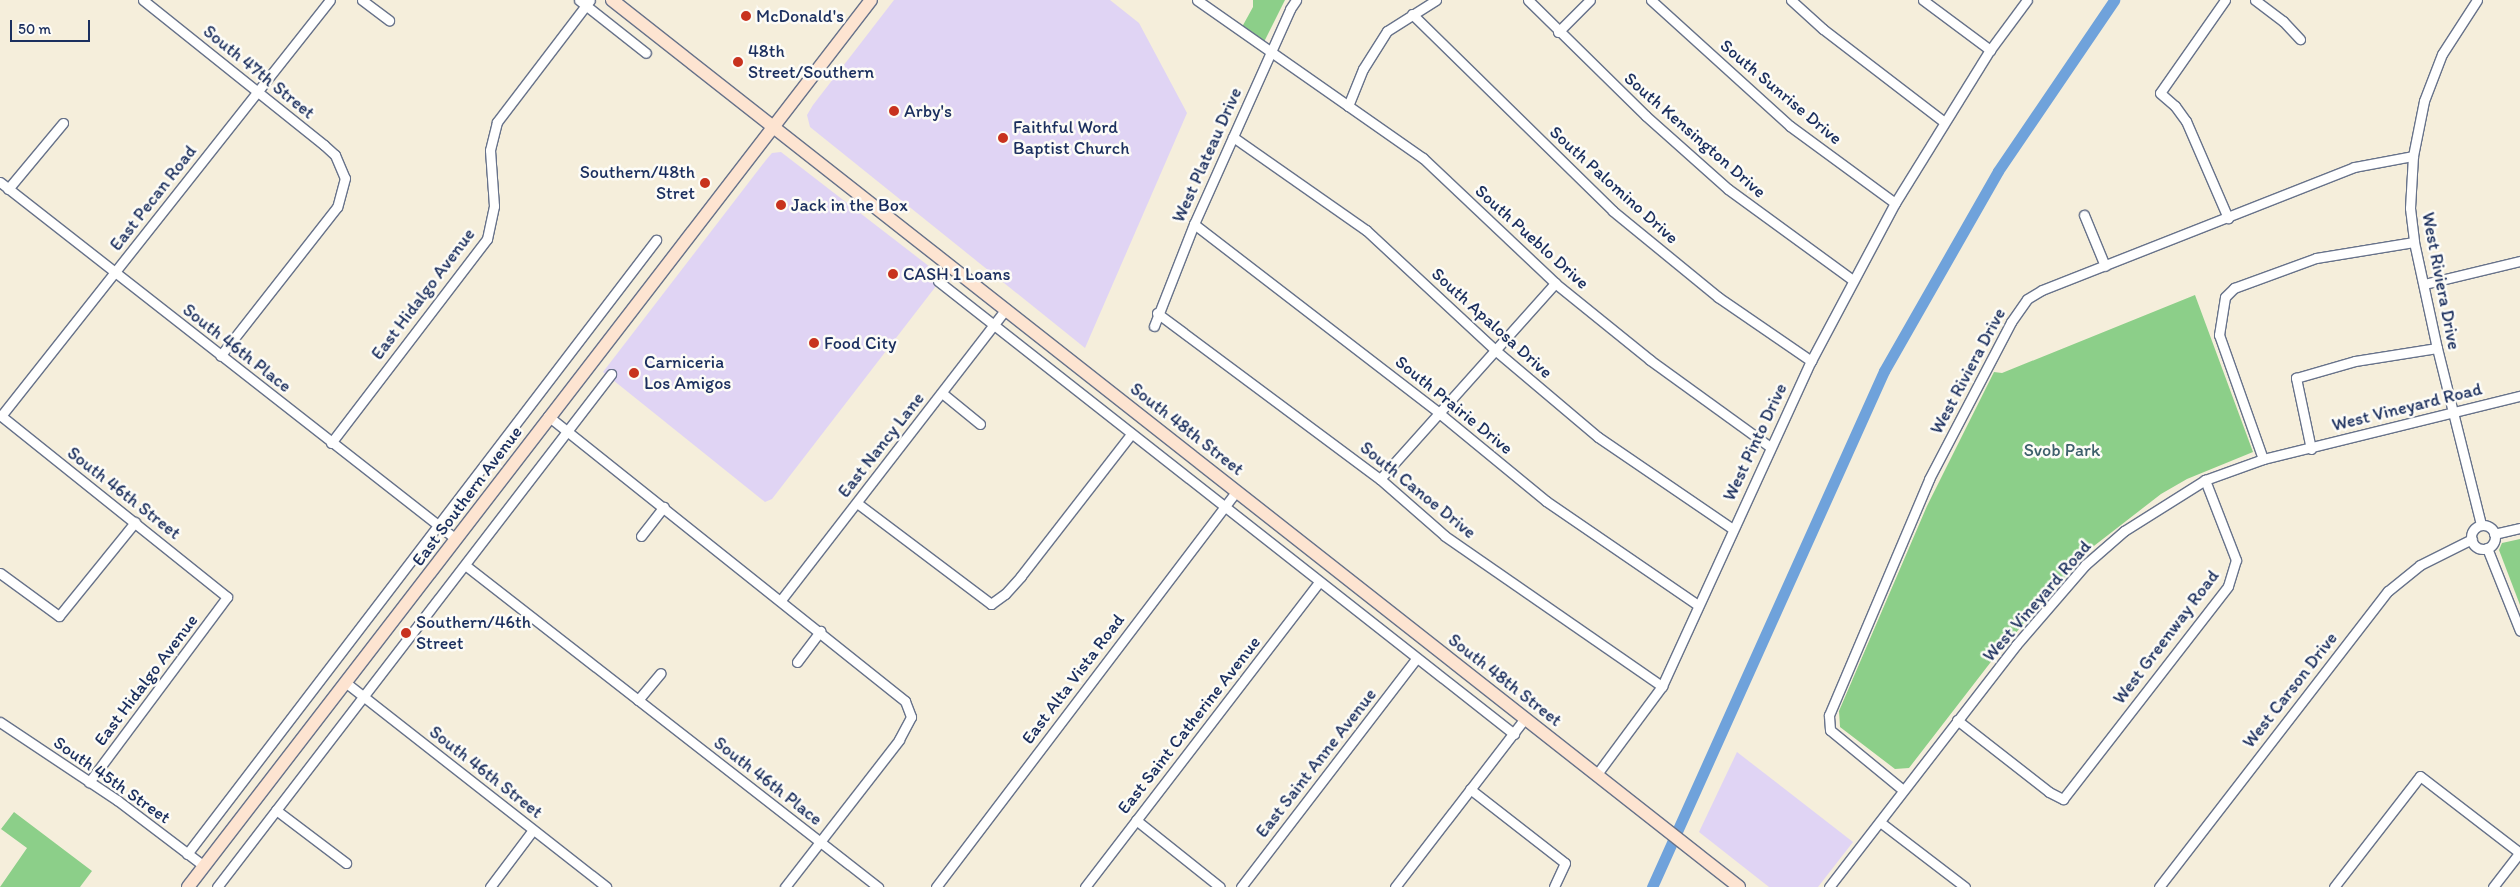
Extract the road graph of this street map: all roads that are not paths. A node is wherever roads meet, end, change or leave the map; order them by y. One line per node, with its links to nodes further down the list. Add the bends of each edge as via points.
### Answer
1 (143, 0): 26 (street, South 47th Street)
2 (330, 0): 26 (street, East Pecan Road)
3 (362, 0): 20 (street)
4 (612, 0): 30 (main road, South 48th Street)
5 (871, 0): 30 (main road, East Southern Avenue)
6 (1197, 0): 25 (street, South Pueblo Drive)
7 (1296, 0): 25 (street, West Plateau Drive)
8 (1436, 0): 19 (street)
9 (1528, 0): 21 (street, South Kensington Drive)
10 (1590, 0): 21 (street)
11 (1651, 0): 35 (street, South Sunrise Drive, via 1790,126)
12 (1791, 0): 28 (street, via 1823,29)
13 (1925, 0): 23 (street)
14 (2027, 0): 23 (street, West Pinto Drive)
15 (2225, 0): 37 (street, via 2160,93 2186,121)
16 (2255, 0): 22 (street)
17 (2477, 0): 32 (street, West Riviera Drive, via 2442,54 2424,101)
18 (585, 2): 24 (street); 66 (street, East Hidalgo Avenue, via 497,122 490,150 494,206 488,239)
19 (1412, 14): 27 (street, via 1387,31 1363,69); 55 (street, South Palomino Drive, via 1613,211 1718,297)
20 (389, 20)
21 (1558, 32): 45 (street, South Kensington Drive, via 1728,189)
22 (2300, 39)
23 (1990, 50): 28 (street, West Pinto Drive)
24 (646, 53)
25 (1270, 54): 27 (street, South Pueblo Drive); 31 (street, West Plateau Drive)
26 (257, 92): 43 (street, East Pecan Road); 54 (street, South 47th Street, via 335,156 345,178 337,208)
27 (1348, 106): 46 (street, South Pueblo Drive, via 1423,158)
28 (1944, 122): 35 (street, West Pinto Drive)
29 (62, 123): 34 (street)
30 (773, 125): 48 (main road, South 48th Street); 62 (main road, East Southern Avenue)
31 (1233, 137): 38 (street, West Plateau Drive); 53 (street, South Apalosa Drive, via 1366,230)
32 (2413, 156): 37 (street, West Riviera Drive, via 2354,167); 40 (street, West Riviera Drive, via 2410,208)
33 (0, 182): 34 (street, South 46th Place)
34 (8, 188): 43 (street, South 46th Place)
35 (1895, 203): 45 (street, West Pinto Drive)
36 (2084, 215): 42 (street)
37 (2228, 218): 42 (street, West Riviera Drive)
38 (1194, 224): 49 (street, West Plateau Drive); 60 (street, South Prairie Drive)
39 (656, 240): 77 (street, East Southern Avenue)
40 (2414, 242): 47 (street, West Riviera Drive); 69 (street, via 2316,258 2234,288 2225,297 2219,335)
41 (2520, 261): 47 (street)
42 (2105, 266): 108 (street, West Riviera Drive, via 2042,290 2027,299 2011,322 1929,479 1829,715 1830,730)
43 (114, 272): 54 (street, South 46th Place); 61 (street, East Pecan Road)
44 (938, 280): 50 (street, South 48th Street)
45 (1853, 280): 55 (street, West Pinto Drive)
46 (1555, 283): 53 (street); 67 (street, South Pueblo Drive, via 1650,360)
47 (2424, 284): 52 (street, West Riviera Drive)
48 (1006, 309): 50 (street, East Nancy Lane); 72 (main road, South 48th Street)
49 (1158, 313): 51 (street, West Plateau Drive); 70 (street, South Canoe Drive)
50 (994, 325): 57 (street, East Nancy Lane); 65 (street, South 48th Street)
51 (1154, 326)
52 (2437, 348): 59 (street, West Riviera Drive); 68 (street, via 2355,361 2296,378)
53 (1495, 350): 60 (street); 80 (street, South Apalosa Drive, via 1598,437)
54 (220, 356): 66 (street, South 46th Place)
55 (1811, 360): 67 (street, West Pinto Drive)
56 (610, 374): 64 (street)
57 (942, 393): 63 (street); 73 (street, East Nancy Lane)
58 (2520, 396): 59 (street, West Vineyard Road)
59 (2453, 411): 68 (street, West Vineyard Road); 78 (street, West Riviera Drive)
60 (1440, 413): 70 (street); 91 (street, South Prairie Drive, via 1546,500)
61 (0, 416): 76 (street, South 46th Street)
62 (548, 416): 64 (street); 83 (main road, East Southern Avenue)
63 (980, 424)
64 (567, 431): 74 (street); 86 (street)
65 (1132, 434): 73 (street, via 1021,576 991,604); 75 (street, South 48th Street)
66 (331, 443): 77 (street, South 46th Place)
67 (1770, 447): 80 (street, West Pinto Drive)
68 (2311, 449): 69 (street, West Vineyard Road)
69 (2263, 459): 71 (street, West Vineyard Road)
70 (1380, 478): 98 (street, South Canoe Drive, via 1445,536)
71 (2205, 480): 102 (street, West Vineyard Road, via 2124,532 2085,565); 102 (street, West Greenway Road, via 2236,560 2228,586 2063,799 2049,792)
72 (1237, 491): 75 (street, East Alta Vista Road); 101 (main road, South 48th Street)
73 (857, 503): 90 (street, East Nancy Lane)
74 (664, 507): 82 (street); 90 (street)
75 (1225, 507): 88 (street, South 48th Street); 124 (street, East Alta Vista Road)
76 (135, 522): 87 (street, via 59,616); 89 (street, South 46th Street)
77 (438, 525): 83 (street, South 46th Place); 115 (street, East Southern Avenue)
78 (2481, 525): 81 (street, via 2489,527); 84 (street, via 2474,530)
79 (2520, 528): 81 (street)
80 (1733, 529): 91 (street, West Pinto Drive)
81 (2494, 534): 85 (street, via 2493,542)
82 (641, 536)
83 (456, 539): 97 (main road, East Southern Avenue)
84 (2472, 539): 85 (street, via 2479,548); 133 (street, West Carson Drive, via 2420,564 2388,591)
85 (2487, 548): 93 (street)
86 (465, 565): 99 (street); 100 (street, South 46th Place)
87 (0, 573)
88 (1318, 583): 94 (street, South 48th Street); 110 (street, East Saint Catherine Avenue)
89 (227, 596): 106 (street, East Hidalgo Avenue)
90 (781, 600): 92 (street)
91 (1698, 605): 98 (street, West Pinto Drive)
92 (820, 631): 95 (street); 113 (street, via 905,701 911,717 899,740)
93 (2520, 631)
94 (1416, 659): 104 (street, South 48th Street); 127 (street, East Saint Anne Avenue)
95 (797, 662)
96 (661, 673): 100 (street)
97 (345, 682): 99 (street, South 46th Street); 117 (main road, East Southern Avenue)
98 (1662, 686): 105 (street, West Pinto Drive)
99 (363, 697): 109 (street); 112 (street, South 46th Street)
100 (638, 700): 113 (street, South 46th Place)
101 (1526, 718): 104 (street); 105 (main road, South 48th Street)
102 (1957, 720): 108 (street, West Vineyard Road)
103 (0, 722): 106 (street, South 45th Street)
104 (1514, 734): 107 (street)
105 (1597, 774): 130 (main road, South 48th Street)
106 (89, 782): 115 (street, South 45th Street)
107 (1470, 789): 128 (street); 129 (street, via 1565,864)
108 (1903, 790): 111 (street, West Vineyard Road)
109 (276, 810): 116 (street); 119 (street)
110 (1136, 820): 125 (street, East Saint Catherine Avenue); 126 (street)
111 (1880, 822): 131 (street, West Vineyard Road); 132 (street)
112 (533, 830): 120 (street); 121 (street, South 46th Street)
113 (820, 842): 122 (street); 123 (street, South 46th Place)
114 (2520, 852): 134 (street, via 2420,776); 135 (street)
115 (187, 854): 117 (street, South 45th Street)
116 (346, 863)
117 (204, 866): 118 (main road, East Southern Avenue)
118 (188, 887)
119 (217, 887)
120 (490, 887)
121 (606, 887)
122 (785, 887)
123 (878, 887)
124 (936, 887)
125 (1085, 887)
126 (1220, 887)
127 (1241, 887)
128 (1395, 887)
129 (1554, 887)
130 (1739, 887)
131 (1829, 887)
132 (1965, 887)
133 (2158, 887)
134 (2334, 887)
135 (2493, 887)

